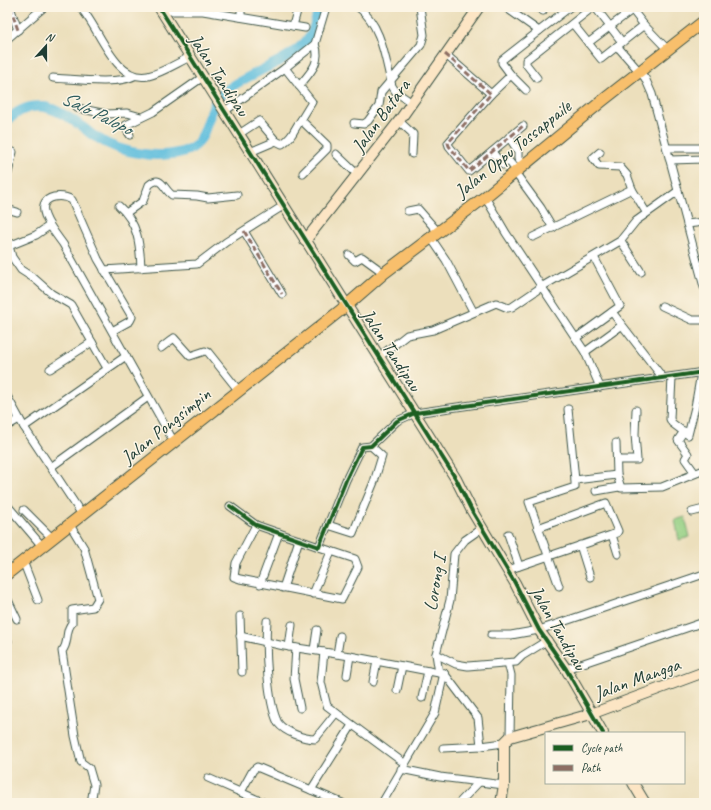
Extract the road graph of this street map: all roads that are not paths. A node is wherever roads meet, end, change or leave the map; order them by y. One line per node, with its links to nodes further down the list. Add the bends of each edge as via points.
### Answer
1 (10, 7): 22 (street)
2 (44, 7): 22 (street)
3 (80, 7): 34 (street, via 116,62)
4 (242, 7): 15 (street)
5 (298, 7): 19 (street)
6 (326, 7): 26 (street)
7 (358, 7): 38 (street, via 376,26)
8 (420, 7): 38 (street, via 424,35 422,45)
9 (479, 7): 29 (street, Jalan Batara)
10 (505, 7): 23 (street)
11 (570, 7): 23 (street)
12 (594, 7): 16 (street); 20 (street)
13 (160, 9): 15 (street, via 203,11); 30 (street, Jalan Tandipau)
14 (631, 9): 18 (street); 20 (street)
15 (240, 17): 19 (street)
16 (573, 24): 25 (street); 37 (street, via 525,60)
17 (703, 24): 28 (main road, Jalan Oppu Tossappaile)
18 (644, 25): 27 (street); 28 (street)
19 (293, 26): 21 (street)
20 (610, 26): 25 (street); 27 (street)
21 (305, 28)
22 (18, 30): 24 (street)
23 (539, 31): 33 (street, via 502,60)
24 (7, 39)
25 (588, 43): 27 (street, via 601,59)
26 (316, 44): 31 (street); 39 (street, via 316,64)
27 (620, 44): 32 (street)
28 (668, 50): 32 (main road, Jalan Oppu Tossappaile)
29 (445, 54): 41 (street); 42 (street, Jalan Batara)
30 (190, 56): 34 (street, via 153,75); 35 (street, Jalan Tandipau)
31 (285, 68): 39 (street); 44 (street)
32 (640, 71): 54 (street, via 652,94); 64 (main road, Jalan Oppu Tossappaile)
33 (511, 75): 40 (street); 41 (street)
34 (134, 76): 36 (street, via 100,80)
35 (203, 77): 44 (street, Jalan Tandipau); 45 (street, via 153,112)
36 (53, 78)
37 (537, 78)
38 (390, 81): 42 (street, via 396,92); 48 (street, via 381,92 379,106 368,121 364,124)
39 (299, 86): 46 (street, via 312,103)
40 (526, 90)
41 (491, 94): 58 (street, via 448,144 469,171)
42 (412, 103): 47 (street, Jalan Batara)
43 (77, 108): 45 (street)
44 (223, 110): 50 (street, Jalan Tandipau)
45 (141, 117): 51 (street, via 125,126)
46 (301, 120): 53 (street, via 290,138 282,144); 65 (street, via 327,147)
47 (400, 121): 61 (street, via 413,134); 66 (street, Jalan Batara)
48 (354, 123)
49 (523, 126): 52 (street)
50 (239, 134): 53 (street, via 259,121); 57 (street, Jalan Tandipau)
51 (130, 135)
52 (509, 137): 58 (street); 64 (street, via 518,152)
53 (276, 141): 57 (street)
54 (667, 148): 55 (street); 63 (street)
55 (704, 148)
56 (13, 152): 67 (street)
57 (250, 152): 73 (street, Jalan Tandipau)
58 (492, 152): 64 (street, via 503,165 508,160)
59 (600, 152): 68 (street, via 593,158 599,166 620,167 627,175)
60 (336, 154): 66 (street)
61 (412, 154)
62 (704, 159): 63 (street)
63 (670, 160): 69 (street)
64 (518, 168): 71 (main road, Jalan Oppu Tossappaile); 82 (street)
65 (303, 173)
66 (358, 175): 86 (street, Jalan Batara)
67 (7, 177)
68 (632, 189): 77 (street); 82 (street)
69 (678, 191): 77 (street); 80 (street)
70 (237, 195): 78 (street, via 208,198 172,195 162,182 158,181 149,185 142,203)
71 (485, 197): 84 (main road, Jalan Oppu Tossappaile); 96 (street, via 506,233)
72 (118, 206): 78 (street)
73 (284, 206): 83 (street); 86 (street, Jalan Tandipau)
74 (7, 209): 76 (street)
75 (408, 211): 84 (street, via 418,209)
76 (17, 212)
77 (646, 212): 87 (street, via 634,222)
78 (126, 213): 91 (street, via 139,237)
79 (704, 222): 80 (street)
80 (687, 224): 95 (street)
81 (49, 226): 88 (street, via 36,235); 92 (street, via 44,208 47,200 60,196 72,200); 105 (street, via 63,244)
82 (553, 228): 85 (street)
83 (244, 231): 91 (street, via 197,264); 98 (street)
84 (435, 235): 94 (main road, Jalan Oppu Tossappaile); 101 (street)
85 (533, 237)
86 (305, 241): 99 (street, Jalan Tandipau)
87 (621, 241): 90 (street); 93 (street)
88 (8, 246): 107 (street, via 21,270 71,305)
89 (348, 255): 94 (street, via 354,261 362,257)
90 (594, 257): 96 (street); 102 (street, via 620,304)
91 (141, 268): 92 (street)
92 (104, 270): 105 (street, via 132,317 130,321)
93 (641, 272)
94 (384, 273): 99 (main road, Jalan Oppu Tossappaile)
95 (702, 274): 97 (street)
96 (543, 286): 101 (street, via 510,308 496,303); 106 (street)
97 (704, 287)
98 (282, 294)
99 (346, 306): 111 (street, Jalan Tandipau); 118 (main road, Jalan Pongsimpin)
100 (662, 306): 103 (street, via 692,320)
101 (473, 312): 111 (street, via 433,330 404,337)
102 (612, 312): 104 (street); 106 (street)
103 (704, 320)
104 (622, 326): 109 (street); 116 (street)
105 (112, 331): 110 (street)
106 (576, 338): 109 (street)
107 (92, 342): 112 (street); 113 (street)
108 (161, 348): 118 (street, via 174,338 190,356 208,352)
109 (585, 352): 117 (street)
110 (126, 356): 112 (street); 120 (street)
111 (379, 357): 123 (street, Jalan Tandipau)
112 (107, 368): 126 (street)
113 (50, 369)
114 (702, 373): 115 (street); 127 (street, via 690,432 688,435)
115 (672, 377): 116 (street); 127 (street, via 670,418)
116 (664, 378): 117 (street)
117 (600, 387): 123 (street)
118 (239, 391): 128 (main road, Jalan Pongsimpin)
119 (7, 396): 124 (street)
120 (148, 397): 128 (street); 132 (street)
121 (568, 409): 136 (street)
122 (636, 410): 131 (street, via 637,460)
123 (415, 413): 130 (street, via 397,422); 148 (street, Jalan Tandipau, via 456,479)
124 (19, 419): 125 (street); 126 (street)
125 (7, 426)
126 (24, 427): 132 (street)
127 (684, 431): 134 (street, via 678,440 688,454 685,459)
128 (174, 442): 144 (main road, Jalan Pongsimpin)
129 (616, 444): 131 (street)
130 (371, 446): 147 (street, via 362,447); 147 (street, via 382,456 353,533)
131 (617, 460): 135 (street)
132 (50, 467): 144 (street)
133 (704, 470): 134 (street)
134 (695, 473): 137 (street, via 662,487)
135 (618, 475): 136 (street); 137 (street)
136 (575, 480): 149 (street, via 575,487 530,501)
137 (619, 487): 138 (street)
138 (596, 491)
139 (7, 505): 156 (street)
140 (230, 506): 146 (street)
141 (704, 509): 143 (street)
142 (24, 510): 153 (street)
143 (692, 512)
144 (82, 516): 145 (main road, Jalan Pongsimpin)
145 (70, 525): 153 (main road, Jalan Pongsimpin); 218 (street, via 84,548 98,599 93,607 72,610 72,623 68,627 66,646 62,651 74,736 81,762 88,767 94,785)
146 (256, 525): 150 (street); 167 (street, via 236,563 234,577)
147 (328, 525): 157 (street)
148 (482, 528): 163 (street, Jalan Tandipau); 189 (street, Lorong I, via 465,540 454,554 450,600)
149 (538, 528): 152 (street, via 606,503 618,530 618,533); 160 (street)
150 (279, 533): 154 (street); 167 (street)
151 (508, 534): 162 (street)
152 (612, 534): 155 (street); 159 (street)
153 (52, 538): 156 (main road, Jalan Pongsimpin)
154 (299, 540): 157 (street); 169 (street)
155 (580, 545): 160 (street); 166 (street)
156 (42, 546): 161 (main road, Jalan Pongsimpin)
157 (319, 547): 158 (street)
158 (331, 552): 170 (street); 170 (street, via 355,560 358,567 342,599)
159 (618, 554)
160 (548, 557): 162 (street); 168 (street)
161 (24, 561): 164 (main road, Jalan Pongsimpin); 172 (street)
162 (519, 566): 163 (street)
163 (508, 570): 179 (street, Jalan Tandipau)
164 (7, 574)
165 (704, 574): 179 (street)
166 (590, 577)
167 (260, 584): 169 (street)
168 (559, 586)
169 (283, 588): 170 (street)
170 (312, 594)
171 (7, 598): 174 (street)
172 (38, 600)
173 (240, 616): 181 (street)
174 (17, 619)
175 (267, 622): 184 (street)
176 (704, 622): 194 (street)
177 (292, 624): 185 (street)
178 (317, 630): 186 (street)
179 (539, 630): 180 (street, via 511,635); 183 (street, Jalan Tandipau)
180 (491, 635)
181 (240, 636): 184 (street); 196 (street)
182 (340, 636): 188 (street)
183 (548, 640): 192 (street, via 522,656 518,662); 194 (street, Jalan Tandipau)
184 (265, 641): 185 (street); 204 (street, via 271,693 280,725 305,738 315,739)
185 (292, 648): 186 (street); 203 (street)
186 (314, 650): 187 (street)
187 (324, 652): 188 (street); 204 (street, via 321,682 327,705)
188 (337, 654): 190 (street)
189 (436, 654): 192 (street, via 461,665); 198 (street)
190 (350, 656): 191 (street); 199 (street)
191 (377, 661): 193 (street); 200 (street)
192 (508, 663): 208 (street, via 511,675)
193 (402, 666): 195 (street); 201 (street)
194 (566, 669): 205 (street, Jalan Tandipau)
195 (428, 671): 198 (street); 202 (street)
196 (242, 672)
197 (704, 672): 205 (street, Jalan Mangga)
198 (441, 673): 209 (street, via 478,718); 211 (street, via 435,713 421,740)
199 (347, 675)
200 (373, 682)
201 (397, 690)
202 (422, 698)
203 (300, 708)
204 (336, 713): 206 (street)
205 (592, 714): 207 (street, Jalan Tandipau); 208 (street, Jalan Mangga)
206 (352, 725): 211 (street); 216 (street)
207 (602, 732)
208 (507, 740): 209 (street); 215 (street)
209 (481, 746): 210 (street)
210 (443, 748)
211 (402, 766): 213 (street, via 436,777); 221 (street)
212 (208, 778): 217 (street)
213 (479, 782): 215 (street); 222 (street)
214 (634, 784): 225 (street)
215 (504, 785): 223 (street)
216 (311, 790): 217 (street, via 257,767 252,770); 220 (street)
217 (241, 792): 219 (street)
218 (91, 803)
219 (265, 803)
220 (342, 803)
221 (382, 803)
222 (459, 803)
223 (501, 803): 224 (street)
224 (506, 803)
225 (645, 803)

